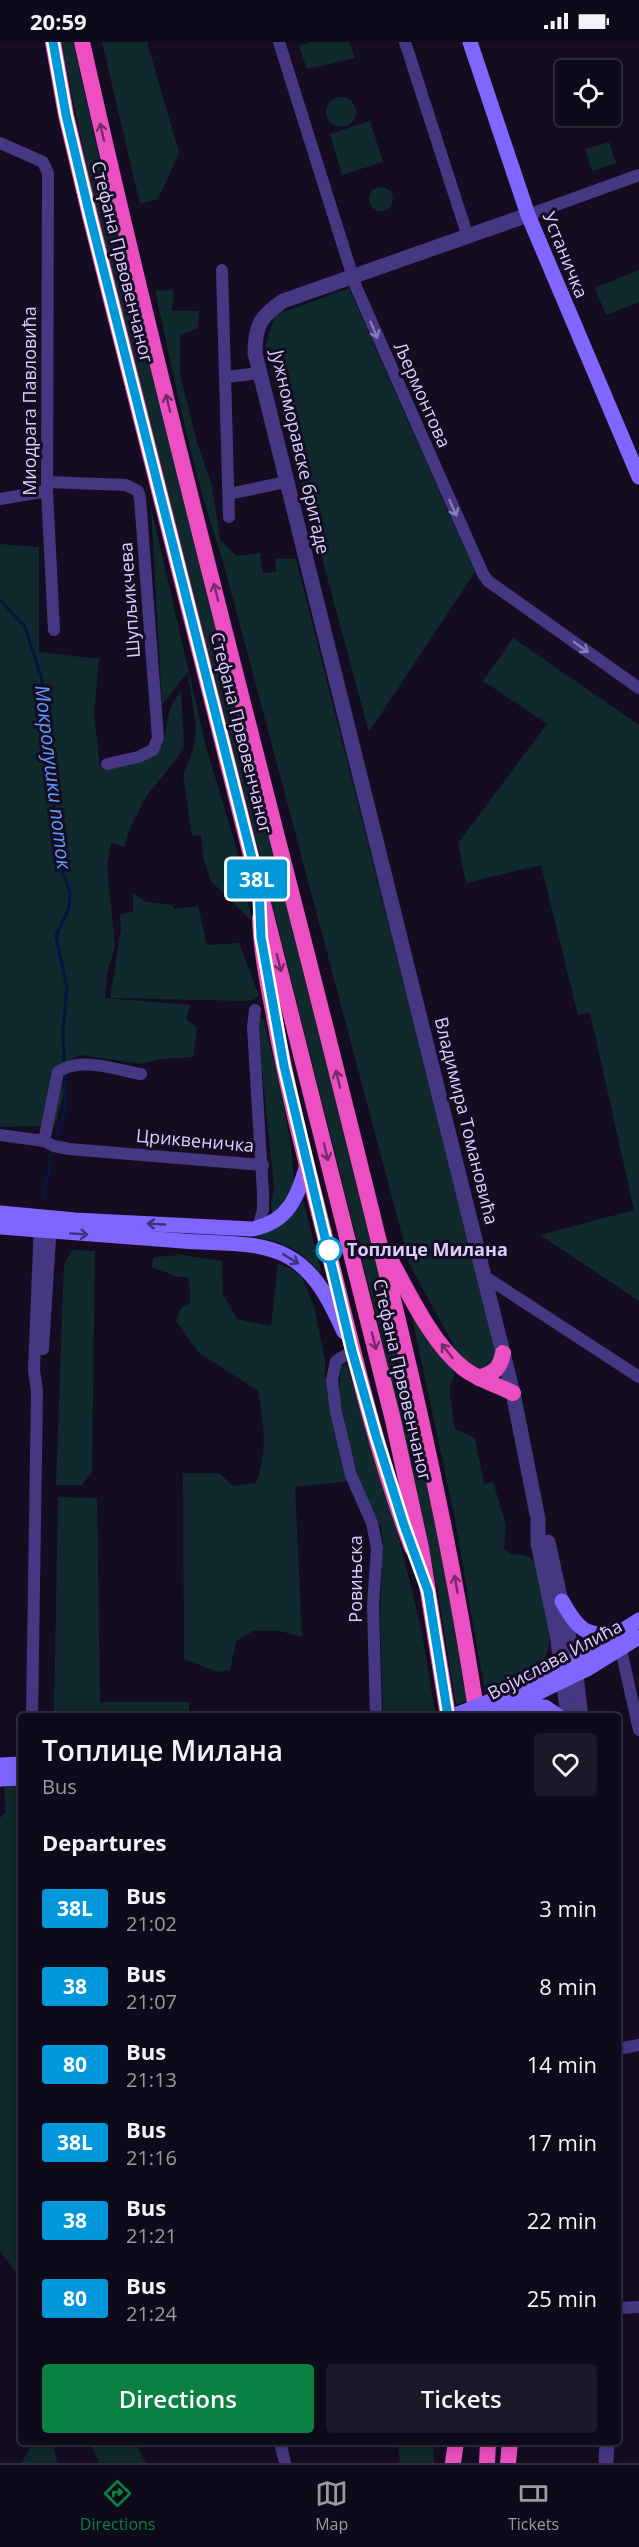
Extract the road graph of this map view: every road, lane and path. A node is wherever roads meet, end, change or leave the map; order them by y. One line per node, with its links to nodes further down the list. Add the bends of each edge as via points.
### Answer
1 (52, 42): 24 (highway, Стефана Првовенчаног, via 90,216)
2 (82, 42): 36 (highway, Стефана Првовенчаног, one-way to 2, via 190,493)
3 (279, 42): 11 (street, Љермонтова)
4 (405, 42): 9 (street)
5 (470, 42): 8 (main road, Устаничка)
6 (0, 143): 16 (street, Миодрага Павловића, via 43,162 48,173)
7 (639, 175): 8 (street)
8 (528, 216): 9 (street, Јужноморавске бригаде); 14 (main road, Устаничка)
9 (468, 237): 11 (street, Јужноморавске бригаде)
10 (222, 270): 13 (street)
11 (352, 276): 12 (street, Јужноморавске бригаде, via 283,301 270,310 258,324 255,337); 21 (street, Љермонтова, one-way to 21, via 485,578)
12 (259, 374): 13 (street); 15 (street, Јужноморавске бригаде)
13 (227, 377): 17 (street)
14 (639, 477)
15 (286, 482): 17 (street); 23 (street, Јужноморавске бригаде)
16 (47, 487): 18 (street); 20 (street, Миодрага Павловића); 22 (street, Шупљикчева, via 126,485 138,491 140,498 158,738 153,750)
17 (229, 494): 19 (street)
18 (0, 499)
19 (229, 517)
20 (54, 630)
21 (639, 688)
22 (107, 764)
23 (376, 839): 37 (street, Владимира Томановића)
24 (259, 886): 30 (highway, via 266,972); 44 (highway, Стефана Првовенчаног, one-way to 44, via 390,1409)
25 (255, 1010): 29 (street, Цриквеничка)
26 (141, 1074): 28 (street, via 83,1065 62,1069 58,1072)
27 (0, 1135): 28 (street, Цриквеничка)
28 (44, 1141): 29 (street, Цриквеничка, via 69,1149)
29 (263, 1165): 34 (street, via 263,1210)
30 (307, 1165): 34 (main road, via 290,1208 280,1218); 38 (highway)
31 (0, 1213): 32 (main road)
32 (46, 1224): 33 (main road); 35 (main road); 52 (street, via 34,1370 37,1392)
33 (0, 1227)
34 (258, 1228): 35 (main road)
35 (207, 1235): 38 (main road, one-way to 38, via 268,1249 297,1262 328,1299)
36 (378, 1238): 41 (highway, one-way to 36, via 465,1370 438,1339); 56 (highway, Стефана Првовенчаног, one-way to 36, via 434,1472)
37 (483, 1276): 39 (street, Владимира Томановића); 40 (street)
38 (352, 1351): 44 (highway, via 391,1487); 53 (street, Ровињска, via 336,1361 332,1380 351,1475 376,1533)
39 (503, 1353): 41 (highway, via 498,1369); 42 (street, Владимира Томановића)
40 (639, 1377)
41 (480, 1378): 42 (highway)
42 (513, 1394): 43 (street, Владимира Томановића)
43 (538, 1519): 45 (street, Владимира Томановића, via 546,1533); 50 (street, Владимира Томановића, via 538,1543 557,1635)
44 (428, 1591): 54 (highway, Стефана Првовенчаног)
45 (562, 1601): 47 (main road, via 584,1631 597,1635); 50 (street, Владимира Томановића)
46 (639, 1620): 47 (main road, Војислава Илића)
47 (624, 1631): 50 (main road, Војислава Илића)
48 (639, 1637): 49 (main road, Војислава Илића)
49 (621, 1650): 50 (main road, Војислава Илића); 60 (street)
50 (569, 1671): 51 (main road, Војислава Илића); 58 (street, Владимира Томановића); 59 (street, Владимира Томановића)
51 (501, 1707): 55 (main road, Војислава Илића, bridge); 57 (main road, via 545,1707)
52 (32, 1713)
53 (376, 1713)
54 (448, 1713)
55 (469, 1713)
56 (477, 1713)
57 (554, 1713)
58 (568, 1713)
59 (579, 1713)
60 (639, 1730)
61 (18, 1764): 62 (main road)
62 (0, 1765)
63 (18, 1778): 64 (main road)
64 (0, 1779)
65 (639, 2045): 66 (street)
66 (621, 2048)
67 (639, 2307): 68 (street)
68 (621, 2308)
69 (280, 2445): 74 (street)
70 (456, 2445): 75 (highway)
71 (488, 2445): 76 (highway)
72 (510, 2445): 77 (highway)
73 (607, 2445): 78 (street)
74 (285, 2463)
75 (453, 2463)
76 (487, 2463)
77 (508, 2463)
78 (606, 2463)

